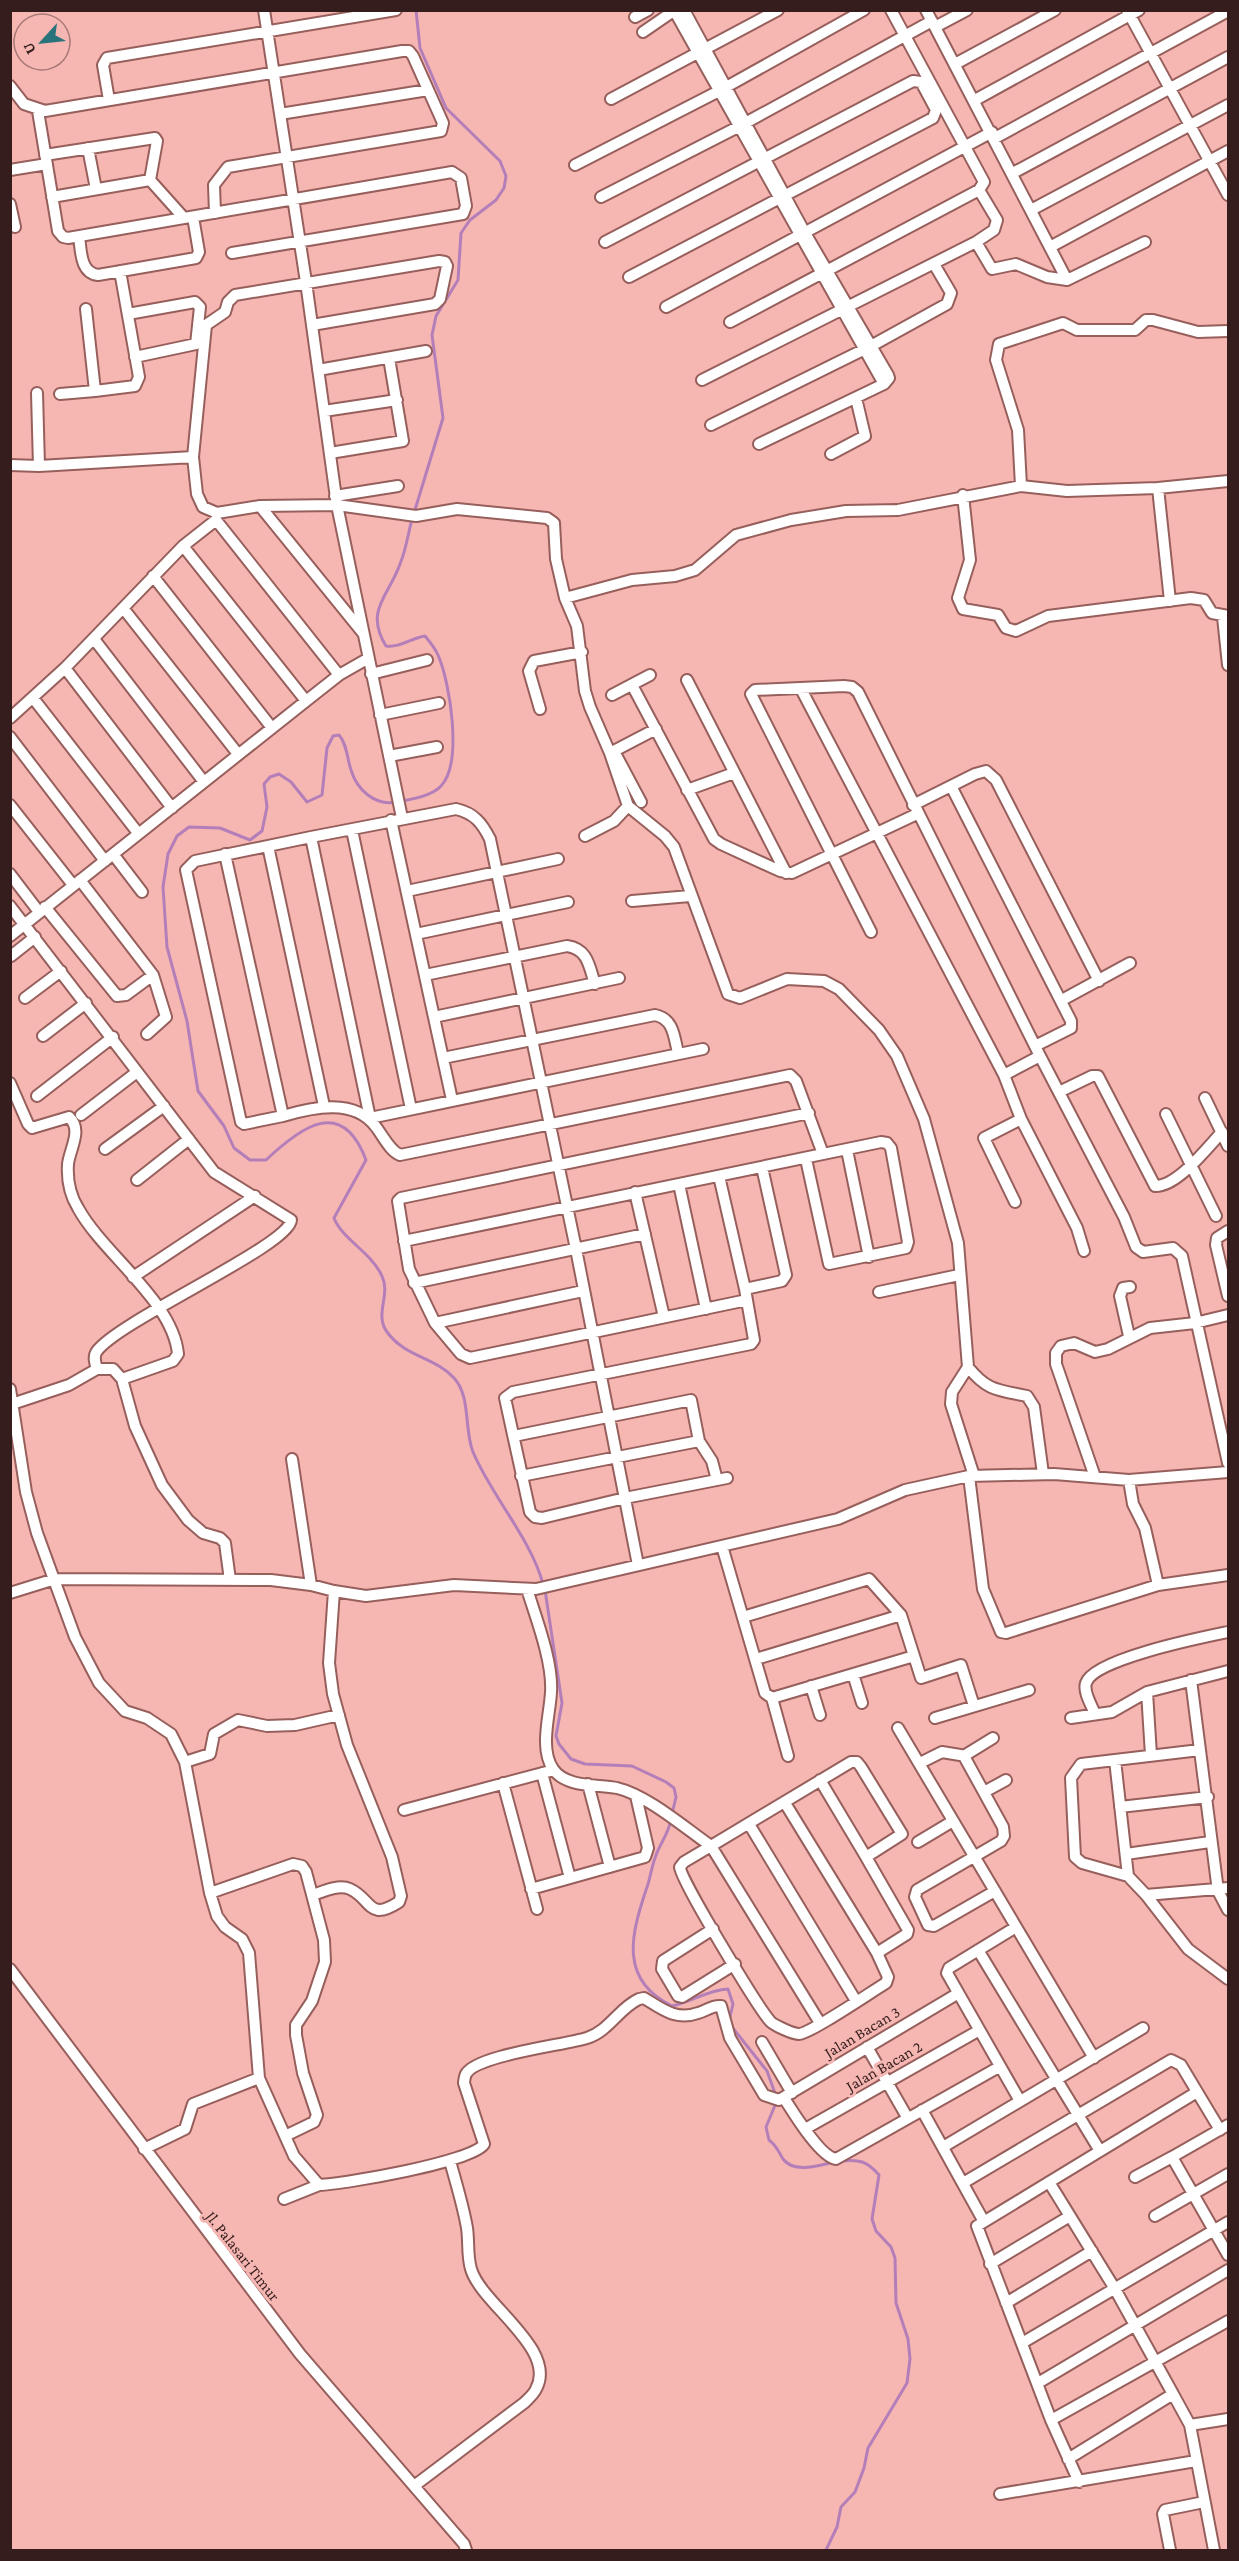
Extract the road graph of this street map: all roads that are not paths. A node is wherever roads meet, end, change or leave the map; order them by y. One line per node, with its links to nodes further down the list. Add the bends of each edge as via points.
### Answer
1 (264, 10): 16 (street)
2 (396, 10): 16 (street)
3 (648, 10): 14 (street)
4 (684, 10): 19 (street)
5 (778, 10): 19 (street)
6 (864, 10): 25 (street)
7 (891, 10): 18 (street)
8 (926, 10): 15 (street)
9 (967, 10): 15 (street)
10 (1055, 10): 22 (street)
11 (674, 11): 17 (street); 19 (street)
12 (1228, 11): 20 (street)
13 (1132, 12): 20 (street); 30 (street)
14 (635, 17)
15 (934, 24): 18 (street); 22 (street)
16 (267, 31): 23 (street); 29 (street, via 107,58 103,65)
17 (643, 32)
18 (905, 36): 34 (street); 37 (street)
19 (703, 52): 25 (street); 28 (street)
20 (1150, 54): 26 (street); 36 (street)
21 (1228, 57): 26 (street)
22 (955, 64): 30 (street)
23 (273, 72): 27 (street, via 409,51); 29 (street); 33 (street)
24 (10, 86): 32 (street, via 18,100)
25 (722, 89): 34 (street); 44 (street)
26 (1169, 89): 35 (street); 46 (street)
27 (428, 90): 33 (street); 40 (street, via 443,123 441,131)
28 (611, 99)
29 (109, 100): 32 (street)
30 (975, 100): 36 (street)
31 (1228, 105): 35 (street)
32 (38, 111): 41 (street)
33 (280, 114): 40 (street)
34 (742, 125): 42 (street); 52 (street)
35 (1189, 126): 43 (street); 56 (street)
36 (993, 135): 37 (street); 46 (street)
37 (964, 147): 49 (street, via 984,182); 60 (street)
38 (88, 148): 41 (street); 47 (street, via 155,138); 48 (street)
39 (1228, 151): 43 (street)
40 (287, 156): 54 (street); 57 (street, via 224,169 212,192)
41 (46, 159): 45 (street); 51 (street)
42 (761, 161): 53 (street); 53 (street, via 913,81 921,82 936,110 933,118); 63 (street)
43 (1210, 161): 50 (street); 66 (street)
44 (575, 165)
45 (10, 170)
46 (1013, 173): 56 (street)
47 (150, 180): 48 (street); 58 (street)
48 (96, 189): 51 (street)
49 (979, 190): 64 (street, via 997,226); 70 (street)
50 (1228, 195)
51 (52, 196): 61 (street, via 60,234 68,238)
52 (601, 198)
53 (782, 198): 60 (street); 71 (street)
54 (294, 200): 57 (street); 62 (street); 62 (street, via 452,172 461,178 466,206 463,214)
55 (10, 204): 59 (street)
56 (1031, 210): 66 (street)
57 (214, 213): 58 (street)
58 (188, 218): 61 (street); 69 (street, via 199,252 196,258)
59 (15, 227)
60 (802, 235): 70 (street); 74 (street)
61 (79, 236): 69 (street, via 83,262 92,274)
62 (300, 241): 67 (street); 73 (street)
63 (605, 242)
64 (976, 242): 68 (street); 72 (street, via 992,269 1016,264 1047,277)
65 (1146, 242): 72 (street)
66 (1050, 247): 72 (street)
67 (232, 253)
68 (934, 264): 76 (street); 81 (street, via 951,293 947,304)
69 (120, 271): 77 (street)
70 (824, 271): 76 (street); 78 (street)
71 (629, 277)
72 (1067, 280)
73 (306, 282): 79 (street); 79 (street, via 439,261 447,266 440,299 435,304); 97 (street, via 235,295 225,312 206,325)
74 (666, 307)
75 (86, 309): 87 (street)
76 (845, 309): 81 (street); 86 (street)
77 (128, 314): 83 (street); 83 (street, via 195,302 200,306 194,346)
78 (730, 322)
79 (312, 325): 85 (street)
80 (1228, 331): 102 (street, via 1198,332 1153,320 1146,320 1135,330 1077,330 1063,323 999,344 996,360 1018,430)
81 (866, 348): 90 (street, via 889,378); 93 (street)
82 (426, 351): 84 (street)
83 (135, 357): 87 (street, via 139,377 135,386)
84 (389, 358): 85 (street); 91 (street)
85 (318, 370): 92 (street)
86 (702, 380)
87 (95, 391): 89 (street)
88 (37, 393): 99 (street)
89 (60, 394)
90 (856, 398): 94 (street); 96 (street, via 865,436)
91 (397, 400): 92 (street); 95 (street, via 403,441)
92 (324, 411): 95 (street)
93 (711, 425)
94 (759, 444)
95 (330, 453): 105 (street)
96 (831, 454)
97 (193, 457): 99 (street); 107 (street, via 202,507)
98 (10, 465): 99 (street)
99 (39, 466)
100 (1228, 481): 103 (street)
101 (398, 486): 105 (street)
102 (1021, 486): 103 (street, via 1067,491); 104 (street)
103 (1158, 488): 111 (street)
104 (963, 495): 110 (street, via 898,510 846,511 791,520 736,536 695,570 632,580); 111 (street, via 970,560 958,598 963,609 998,615 1006,628 1016,631 1048,616)
105 (336, 500): 106 (street); 110 (street, via 417,516 458,509 551,520); 114 (street)
106 (260, 506): 107 (street); 114 (street)
107 (216, 516): 108 (street); 122 (street)
108 (183, 546): 109 (street); 129 (street)
109 (153, 576): 112 (street); 134 (street)
110 (565, 598): 116 (street, via 577,626)
111 (1170, 601): 113 (street, via 1204,600 1212,613)
112 (123, 608): 115 (street); 139 (street)
113 (1226, 617): 119 (street)
114 (363, 633): 117 (street)
115 (94, 639): 120 (street); 142 (street)
116 (582, 652): 131 (street, via 530,665); 138 (street, via 585,691)
117 (367, 659): 121 (street); 122 (street)
118 (427, 660): 121 (street)
119 (1228, 665)
120 (65, 668): 128 (street); 148 (street)
121 (371, 674): 132 (street)
122 (339, 675): 129 (street)
123 (650, 675): 125 (street)
124 (687, 680): 141 (street)
125 (632, 685): 127 (street); 135 (street)
126 (801, 689): 149 (street, via 844,686 858,692); 153 (street); 158 (street, via 755,690 751,694)
127 (612, 695)
128 (33, 698): 133 (street); 152 (street)
129 (306, 701): 134 (street)
130 (439, 703): 132 (street)
131 (540, 709)
132 (380, 715): 140 (street)
133 (10, 718)
134 (272, 728): 139 (street)
135 (656, 729): 138 (street); 144 (street)
136 (10, 737): 159 (street)
137 (437, 747): 140 (street)
138 (612, 752): 145 (street); 147 (street)
139 (238, 754): 142 (street)
140 (389, 756): 150 (street)
141 (734, 773): 144 (street); 162 (street)
142 (204, 782): 148 (street)
143 (951, 786): 149 (street); 185 (street, via 986,771 996,780); 189 (street)
144 (687, 790): 162 (street, via 714,839)
145 (641, 802)
146 (10, 805): 164 (street)
147 (628, 806): 154 (street, via 615,821); 167 (street, via 674,847)
148 (172, 808): 152 (street)
149 (915, 809): 153 (street); 197 (street)
150 (398, 815): 151 (street); 161 (street, via 456,808 467,812 482,823 490,839); 165 (street)
151 (352, 830): 155 (street); 210 (street)
152 (138, 833): 159 (street)
153 (876, 835): 158 (street); 201 (street)
154 (585, 836)
155 (311, 837): 156 (street); 215 (street)
156 (268, 846): 157 (street); 209 (street)
157 (225, 854): 214 (street); 214 (street, via 195,861 186,870 241,1122)
158 (831, 856): 162 (street); 174 (street)
159 (109, 857): 164 (street); 166 (street)
160 (558, 859): 161 (street)
161 (497, 873): 165 (street); 172 (street)
162 (786, 873)
163 (10, 874): 171 (street)
164 (76, 882): 171 (street); 182 (street)
165 (407, 891): 175 (street)
166 (142, 892)
167 (690, 896): 168 (street); 242 (street, via 728,994 740,998 787,979 824,981 839,988 879,1030 897,1056 924,1119 958,1244)
168 (632, 901)
169 (568, 902): 172 (street)
170 (10, 906): 173 (street)
171 (42, 909): 173 (street); 182 (street, via 117,996 126,995)
172 (506, 914): 175 (street); 179 (street)
173 (24, 923): 176 (street); 177 (street)
174 (871, 932)
175 (416, 934): 183 (street)
176 (10, 936)
177 (35, 937): 178 (street); 181 (street)
178 (11, 956)
179 (514, 956): 183 (street); 186 (street, via 578,947 585,954); 188 (street)
180 (1130, 963): 185 (street)
181 (61, 971): 187 (street); 190 (street)
182 (153, 975): 192 (street, via 166,1017)
183 (425, 975): 191 (street)
184 (619, 978): 186 (street)
185 (1099, 981): 189 (street)
186 (595, 984): 188 (street)
187 (25, 998)
188 (524, 998): 191 (street); 195 (street)
189 (1062, 1000): 197 (street, via 1071,1028)
190 (86, 1003): 193 (street); 194 (street)
191 (434, 1017): 199 (street)
192 (147, 1034)
193 (43, 1036)
194 (113, 1037): 200 (street); 205 (street)
195 (532, 1041): 198 (street, via 656,1015 671,1024); 199 (street); 202 (street)
196 (703, 1049): 198 (street)
197 (1038, 1051): 201 (street); 204 (street)
198 (678, 1053): 202 (street)
199 (443, 1058): 207 (street)
200 (137, 1072): 208 (street); 213 (street)
201 (1005, 1075): 216 (street)
202 (541, 1081): 207 (street); 217 (street)
203 (10, 1083): 243 (street, via 32,1128 60,1118 69,1117 75,1123 68,1166 69,1188 98,1237)
204 (1059, 1092): 225 (street, via 1098,1076 1155,1186 1163,1186); 255 (street, via 1136,1246 1143,1252 1173,1248 1182,1256)
205 (36, 1096)
206 (1205, 1098): 218 (street)
207 (452, 1100): 210 (street)
208 (164, 1106): 219 (street); 221 (street)
209 (324, 1106): 214 (street); 215 (street)
210 (411, 1109): 215 (street)
211 (809, 1113): 217 (street, via 790,1075); 223 (street); 226 (street)
212 (1166, 1114): 225 (street)
213 (81, 1115)
214 (284, 1116)
215 (370, 1118): 217 (street, via 400,1155)
216 (1021, 1119): 233 (street, via 984,1138); 240 (street, via 1066,1206)
217 (549, 1123): 226 (street)
218 (1222, 1132): 220 (street); 225 (street)
219 (189, 1140): 229 (street); 232 (street, via 213,1172)
220 (1228, 1146)
221 (105, 1149)
222 (847, 1150): 223 (street); 241 (street); 241 (street, via 881,1142 891,1148 908,1242 900,1250)
223 (823, 1154): 224 (street)
224 (806, 1159): 227 (street); 241 (street, via 826,1261 832,1265)
225 (1191, 1165): 235 (street)
226 (557, 1166): 234 (street); 238 (street, via 401,1198 397,1206)
227 (762, 1167): 228 (street); 248 (street, via 786,1275 782,1281)
228 (719, 1176): 230 (street); 248 (street)
229 (137, 1180)
230 (679, 1184): 231 (street); 251 (street)
231 (635, 1192): 234 (street); 237 (street)
232 (255, 1197): 243 (street); 250 (street, via 288,1217 291,1225 191,1292)
233 (1015, 1202)
234 (565, 1206): 238 (street); 239 (street)
235 (1216, 1216)
236 (1228, 1231): 249 (street, via 1217,1238 1216,1245)
237 (645, 1234): 239 (street); 253 (street)
238 (404, 1241): 244 (street)
239 (576, 1249): 244 (street); 246 (street)
240 (1084, 1251)
241 (869, 1257)
242 (959, 1275): 247 (street); 258 (street)
243 (133, 1277): 250 (street)
244 (414, 1283): 254 (street)
245 (1130, 1287): 257 (street, via 1123,1288 1120,1296)
246 (583, 1291): 254 (street); 256 (street)
247 (879, 1292)
248 (746, 1295): 251 (street); 260 (street, via 754,1340 751,1344)
249 (1228, 1296)
250 (159, 1308): 259 (street, via 96,1351); 261 (street, via 177,1343 178,1354 173,1361)
251 (706, 1309): 253 (street)
252 (1228, 1315): 255 (street)
253 (664, 1317): 256 (street)
254 (435, 1323): 256 (street, via 461,1354 470,1358)
255 (1195, 1323): 257 (street, via 1150,1328); 269 (street)
256 (591, 1332): 260 (street)
257 (1129, 1336): 274 (street, via 1095,1352 1068,1342 1056,1353 1065,1392)
258 (968, 1367): 271 (street, via 989,1388 1030,1399); 273 (street, via 952,1392 951,1404)
259 (98, 1369): 261 (street, via 113,1369); 263 (street, via 69,1385)
260 (599, 1372): 264 (street); 265 (street, via 507,1394)
261 (122, 1379): 281 (street, via 135,1426 162,1485 203,1533 225,1543)
262 (10, 1389): 263 (street)
263 (15, 1403): 280 (street, via 26,1492)
264 (608, 1415): 265 (street); 266 (street, via 691,1400); 267 (street)
265 (514, 1436): 272 (street)
266 (699, 1441): 267 (street); 276 (street, via 722,1479)
267 (617, 1457): 272 (street); 276 (street)
268 (292, 1459): 282 (street)
269 (1228, 1463)
270 (1228, 1472): 275 (street)
271 (1043, 1474): 273 (street); 274 (street)
272 (521, 1476): 276 (street, via 534,1517)
273 (971, 1476): 277 (street, via 905,1490 838,1519); 283 (street, via 983,1589 1001,1632)
274 (1095, 1477): 275 (street)
275 (1129, 1480): 283 (street, via 1132,1504 1145,1528)
276 (625, 1498): 278 (street)
277 (722, 1546): 278 (street); 288 (street)
278 (638, 1565): 284 (street)
279 (1228, 1575): 283 (street)
280 (55, 1579): 281 (street); 286 (street); 313 (street, via 75,1637 99,1683 125,1711 163,1726 178,1744)
281 (230, 1580): 282 (street)
282 (311, 1585): 285 (street)
283 (1158, 1585)
284 (531, 1589): 285 (street, via 454,1585 366,1596); 315 (street, via 550,1673 547,1747)
285 (334, 1591): 302 (street, via 329,1663)
286 (10, 1593)
287 (901, 1615): 288 (street, via 869,1579); 290 (street); 291 (street)
288 (743, 1617): 291 (street)
289 (1228, 1632): 301 (street, via 1142,1653 1093,1674 1086,1687)
290 (914, 1656): 293 (street); 300 (street, via 921,1678 961,1665)
291 (756, 1659): 298 (street, via 765,1693)
292 (1228, 1671): 294 (street)
293 (852, 1674): 295 (street); 299 (street)
294 (1191, 1680): 297 (street); 308 (street)
295 (811, 1686): 298 (street); 303 (street)
296 (1029, 1690): 300 (street)
297 (1147, 1692): 301 (street, via 1112,1712); 309 (street)
298 (772, 1698): 310 (street)
299 (862, 1703)
300 (974, 1706): 304 (street)
301 (1095, 1714): 305 (street)
302 (339, 1715): 313 (street, via 295,1725 267,1726 238,1720 214,1734 210,1754); 342 (street, via 392,1857 401,1896 399,1902 381,1911 371,1909 351,1890 340,1888)
303 (820, 1715)
304 (935, 1718)
305 (1071, 1718)
306 (898, 1728): 314 (street)
307 (993, 1738): 311 (street)
308 (1200, 1750): 309 (street); 323 (street)
309 (1151, 1755): 312 (street)
310 (788, 1756)
311 (966, 1756): 314 (street, via 942,1752); 321 (street)
312 (1115, 1760): 325 (street); 336 (street, via 1081,1764 1072,1773 1075,1857 1082,1863)
313 (185, 1762): 341 (street)
314 (920, 1763): 327 (street)
315 (554, 1770): 316 (street); 320 (street, via 566,1780)
316 (542, 1773): 319 (street); 337 (street)
317 (820, 1780): 324 (street); 334 (street); 334 (street, via 857,1762 900,1828 899,1837)
318 (1006, 1780): 321 (street)
319 (503, 1783): 326 (street); 338 (street)
320 (588, 1784): 322 (street); 335 (street)
321 (984, 1792): 333 (street, via 1004,1836)
322 (636, 1796): 331 (street); 335 (street, via 648,1853)
323 (1208, 1797): 325 (street); 330 (street)
324 (785, 1803): 328 (street); 351 (street)
325 (1120, 1807): 332 (street)
326 (404, 1810)
327 (953, 1821): 329 (street); 333 (street)
328 (749, 1824): 331 (street); 356 (street)
329 (918, 1842)
330 (1210, 1842): 332 (street); 339 (street)
331 (711, 1846): 348 (street, via 684,1862 680,1872); 357 (street)
332 (1126, 1854): 336 (street)
333 (974, 1856): 340 (street); 346 (street, via 917,1890 915,1897)
334 (866, 1857): 349 (street)
335 (610, 1867): 337 (street)
336 (1128, 1876): 343 (street)
337 (570, 1878): 338 (street)
338 (531, 1888): 344 (street)
339 (1223, 1889): 343 (street); 345 (street)
340 (995, 1891): 346 (street, via 934,1926); 347 (street)
341 (210, 1893): 342 (street, via 293,1864 302,1866 306,1872); 364 (street, via 217,1916 242,1939 249,1953)
342 (313, 1895): 375 (street, via 325,1962 312,2001 296,2025 303,2073 317,2119)
343 (1146, 1895): 354 (street, via 1188,1949)
344 (537, 1909)
345 (1228, 1910)
346 (928, 1924): 349 (street)
347 (1016, 1928): 350 (street); 362 (street)
348 (713, 1929): 352 (street); 352 (street, via 663,1961 662,1969 678,1996)
349 (908, 1930): 351 (street)
350 (978, 1950): 355 (street, via 949,1968 948,1978); 365 (street)
351 (877, 1953): 356 (street, via 888,1981)
352 (735, 1964): 357 (street, via 773,2024 800,2034)
353 (10, 1969): 377 (street, Jl. Palasari Timur)
354 (1228, 1979)
355 (957, 1994): 359 (street); 361 (street, Jalan Bacan 3)
356 (856, 2001): 357 (street)
357 (820, 2023)
358 (1143, 2028): 362 (street)
359 (978, 2031): 363 (street); 366 (street, Jalan Bacan 2)
360 (762, 2042): 368 (street)
361 (867, 2047): 366 (street); 368 (street, Jalan Bacan 3)
362 (1094, 2058): 365 (street)
363 (999, 2067): 369 (street); 370 (street)
364 (259, 2078): 375 (street); 377 (street, via 193,2104 184,2128)
365 (1056, 2080): 369 (street); 371 (street)
366 (886, 2081): 372 (street); 374 (street, Jalan Bacan 2)
367 (1197, 2092): 371 (street, via 1181,2065 1171,2060); 373 (street); 378 (street)
368 (782, 2098): 374 (street); 380 (street, via 764,2096 734,2047 721,2006 675,2016 644,1998 608,2027 587,2038 545,2046 465,2074 464,2083 484,2144 479,2150)
369 (1020, 2101): 376 (street)
370 (922, 2110): 372 (street); 376 (street)
371 (1077, 2115): 378 (street); 384 (street)
372 (906, 2117): 374 (street, via 836,2159)
373 (1224, 2128): 379 (street)
374 (805, 2129)
375 (285, 2136): 385 (street, via 305,2171)
376 (943, 2147): 384 (street)
377 (144, 2149): 411 (street, Jl. Palasari Timur, via 300,2354)
378 (1100, 2151): 383 (street)
379 (1172, 2157): 382 (street); 386 (street)
380 (450, 2161): 385 (street); 411 (street, via 476,2281 523,2335 537,2361 539,2381 524,2403)
381 (1228, 2174): 386 (street)
382 (1135, 2177)
383 (1049, 2182): 388 (street); 390 (street)
384 (963, 2183): 390 (street)
385 (319, 2185): 387 (street)
386 (1193, 2195): 389 (street); 392 (street)
387 (284, 2199)
388 (1070, 2216): 393 (street); 395 (street)
389 (1155, 2216)
390 (983, 2220): 395 (street, via 976,2228)
391 (1228, 2222): 392 (street)
392 (1214, 2230): 394 (street); 397 (street)
393 (1092, 2251): 397 (street); 398 (street)
394 (1228, 2255)
395 (990, 2264): 398 (street)
396 (1228, 2270): 400 (street)
397 (1115, 2289): 400 (street); 401 (street)
398 (1006, 2303): 401 (street)
399 (1228, 2321): 402 (street)
400 (1134, 2324): 402 (street); 403 (street)
401 (1022, 2343): 403 (street)
402 (1156, 2362): 404 (street); 405 (street)
403 (1038, 2383): 405 (street)
404 (1173, 2394): 407 (street); 408 (street)
405 (1052, 2420): 408 (street)
406 (1228, 2420): 407 (street)
407 (1190, 2426): 409 (street)
408 (1068, 2459): 410 (street)
409 (1196, 2462): 410 (street); 413 (street)
410 (1080, 2482): 412 (street)
411 (414, 2486): 414 (street, Jl. Palasari Timur)
412 (1000, 2494)
413 (1204, 2502): 415 (street, via 1165,2510); 416 (street)
414 (466, 2550)
415 (1170, 2550)
416 (1214, 2550)

